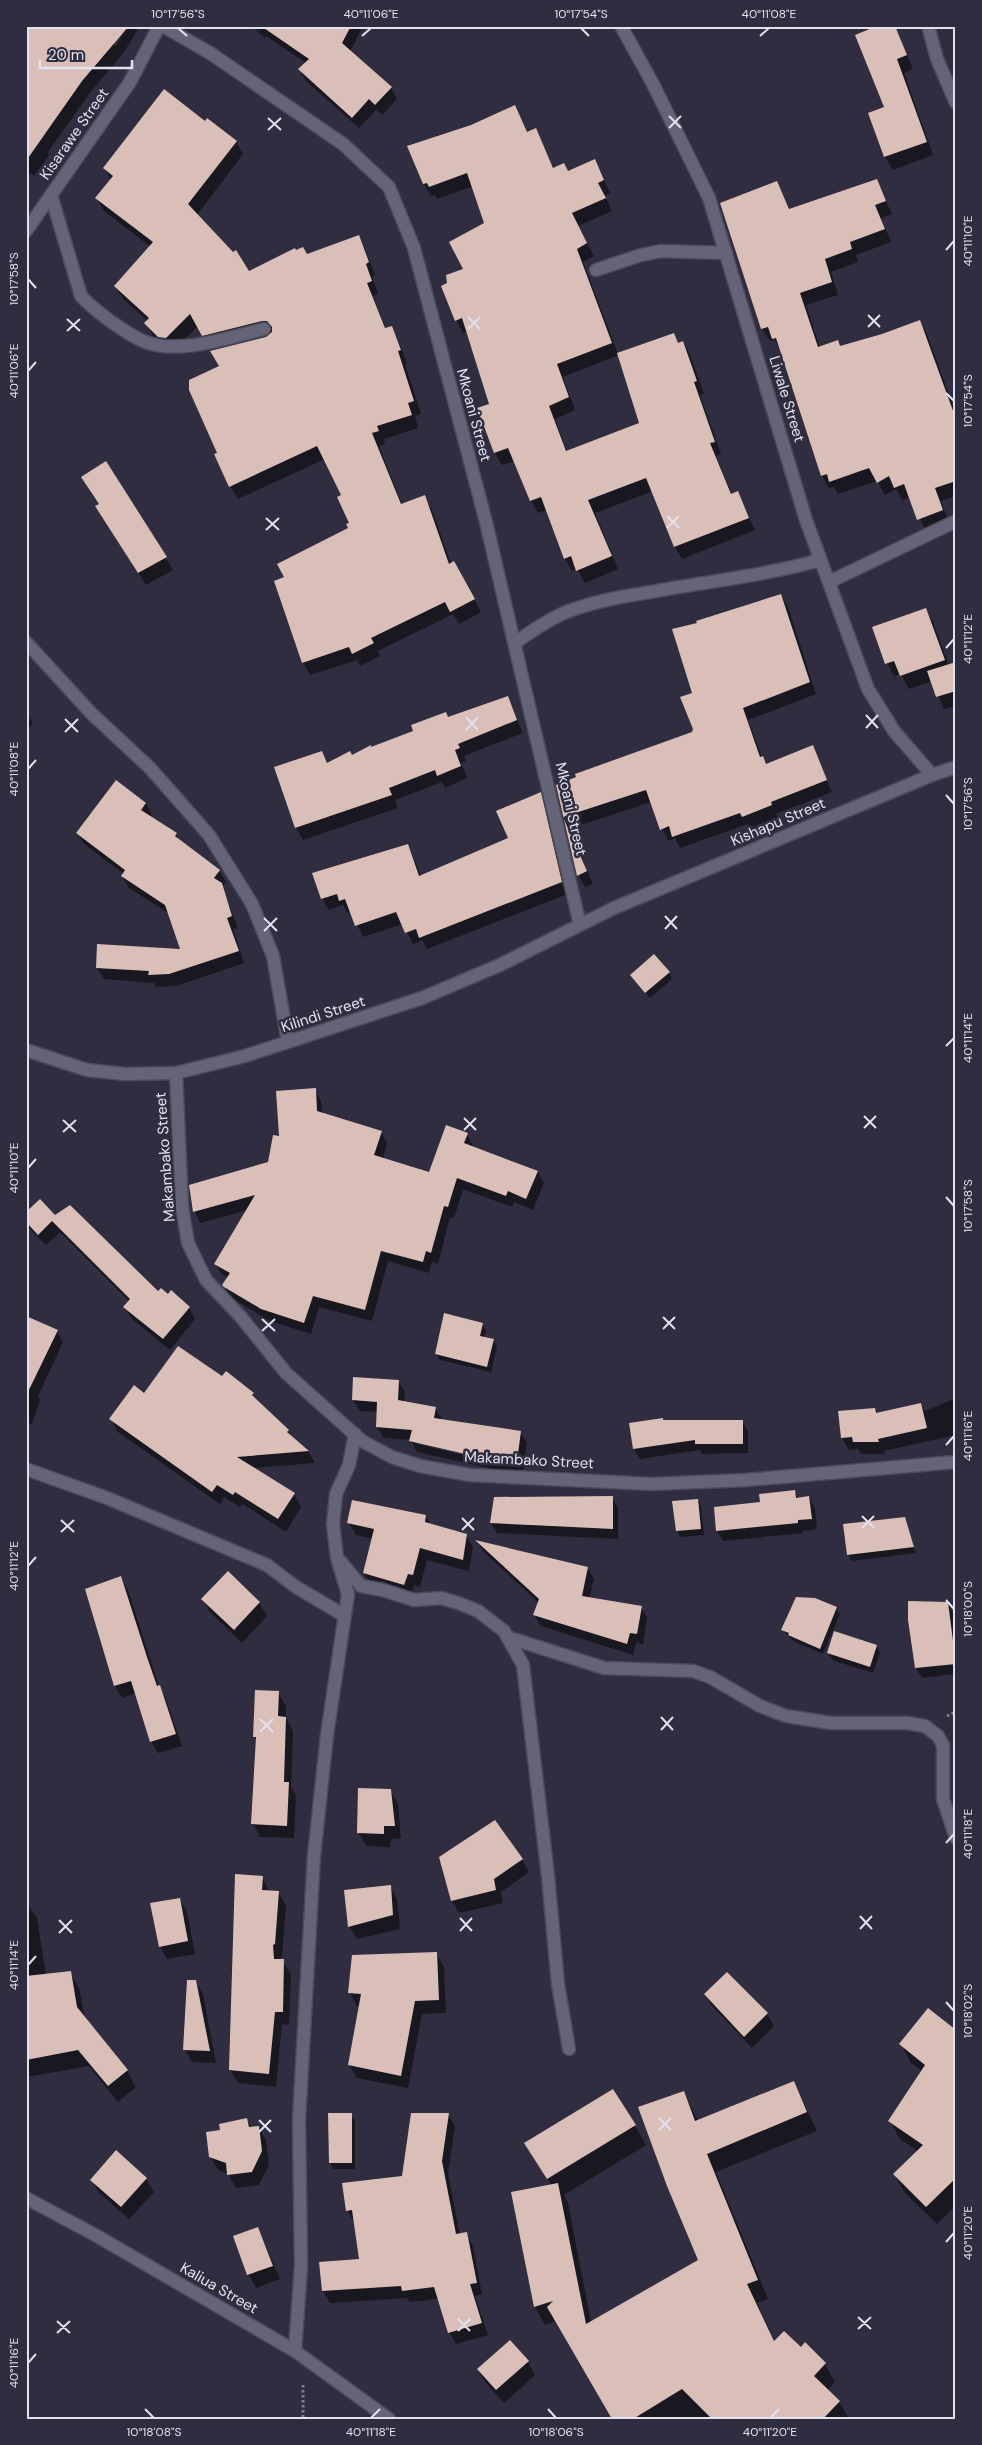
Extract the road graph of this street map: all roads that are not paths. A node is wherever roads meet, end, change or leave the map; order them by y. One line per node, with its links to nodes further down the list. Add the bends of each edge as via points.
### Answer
1 (159, 26): 7 (street, Kisarawe Street, via 130,82)
2 (163, 26): 16 (street, Mkoani Street, via 210,53 343,144 389,188 416,257)
3 (621, 26): 9 (street, Liwale Street, via 709,198)
4 (928, 26): 5 (street)
5 (950, 74): 6 (street)
6 (956, 103)
7 (51, 195): 8 (street, Kisarawe Street); 11 (street, via 81,296 122,330 156,345 174,346 204,343)
8 (26, 231)
9 (726, 253): 10 (street, via 661,251); 13 (street, Liwale Street)
10 (596, 270)
11 (264, 329)
12 (956, 521): 14 (street)
13 (820, 560): 14 (street, Liwale Street); 16 (street, via 778,572 590,604 536,628)
14 (829, 582): 18 (street, Liwale Street, via 868,688 894,731)
15 (26, 642): 21 (street, via 92,714 150,768 209,835 252,904 272,956)
16 (515, 643): 20 (street, Mkoani Street)
17 (956, 767): 18 (street, Kishapu Street)
18 (932, 775): 19 (street, Kishapu Street)
19 (614, 908): 20 (street, Kilindi Street)
20 (580, 925): 21 (street, Kilindi Street, via 500,965 422,998)
21 (288, 1042): 23 (street, Kilindi Street)
22 (26, 1050): 23 (street, Kilindi Street, via 87,1070 125,1074)
23 (176, 1073): 24 (street, Makambako Street, via 182,1208 188,1243 206,1280 286,1374)
24 (354, 1434): 25 (street, Makambako Street, via 392,1456 420,1466 470,1475 652,1484 746,1480); 27 (street, via 349,1465 336,1494 333,1524)
25 (956, 1462)
26 (26, 1469): 28 (street, via 107,1498 267,1564 296,1587)
27 (337, 1558): 28 (street, via 348,1594); 29 (street, via 361,1586 414,1600 441,1598 458,1602 478,1612)
28 (345, 1616): 33 (street, via 314,1856 299,2119 301,2266)
29 (510, 1638): 30 (street, via 604,1668 693,1671 786,1716 831,1723 907,1722 925,1726 938,1736 943,1745 943,1799); 31 (street, via 523,1664 527,1686 558,1984)
30 (956, 1838)
31 (569, 2049)
32 (26, 2198): 33 (street, Kaliua Street)
33 (295, 2351): 34 (street, Kaliua Street)
34 (389, 2419)

